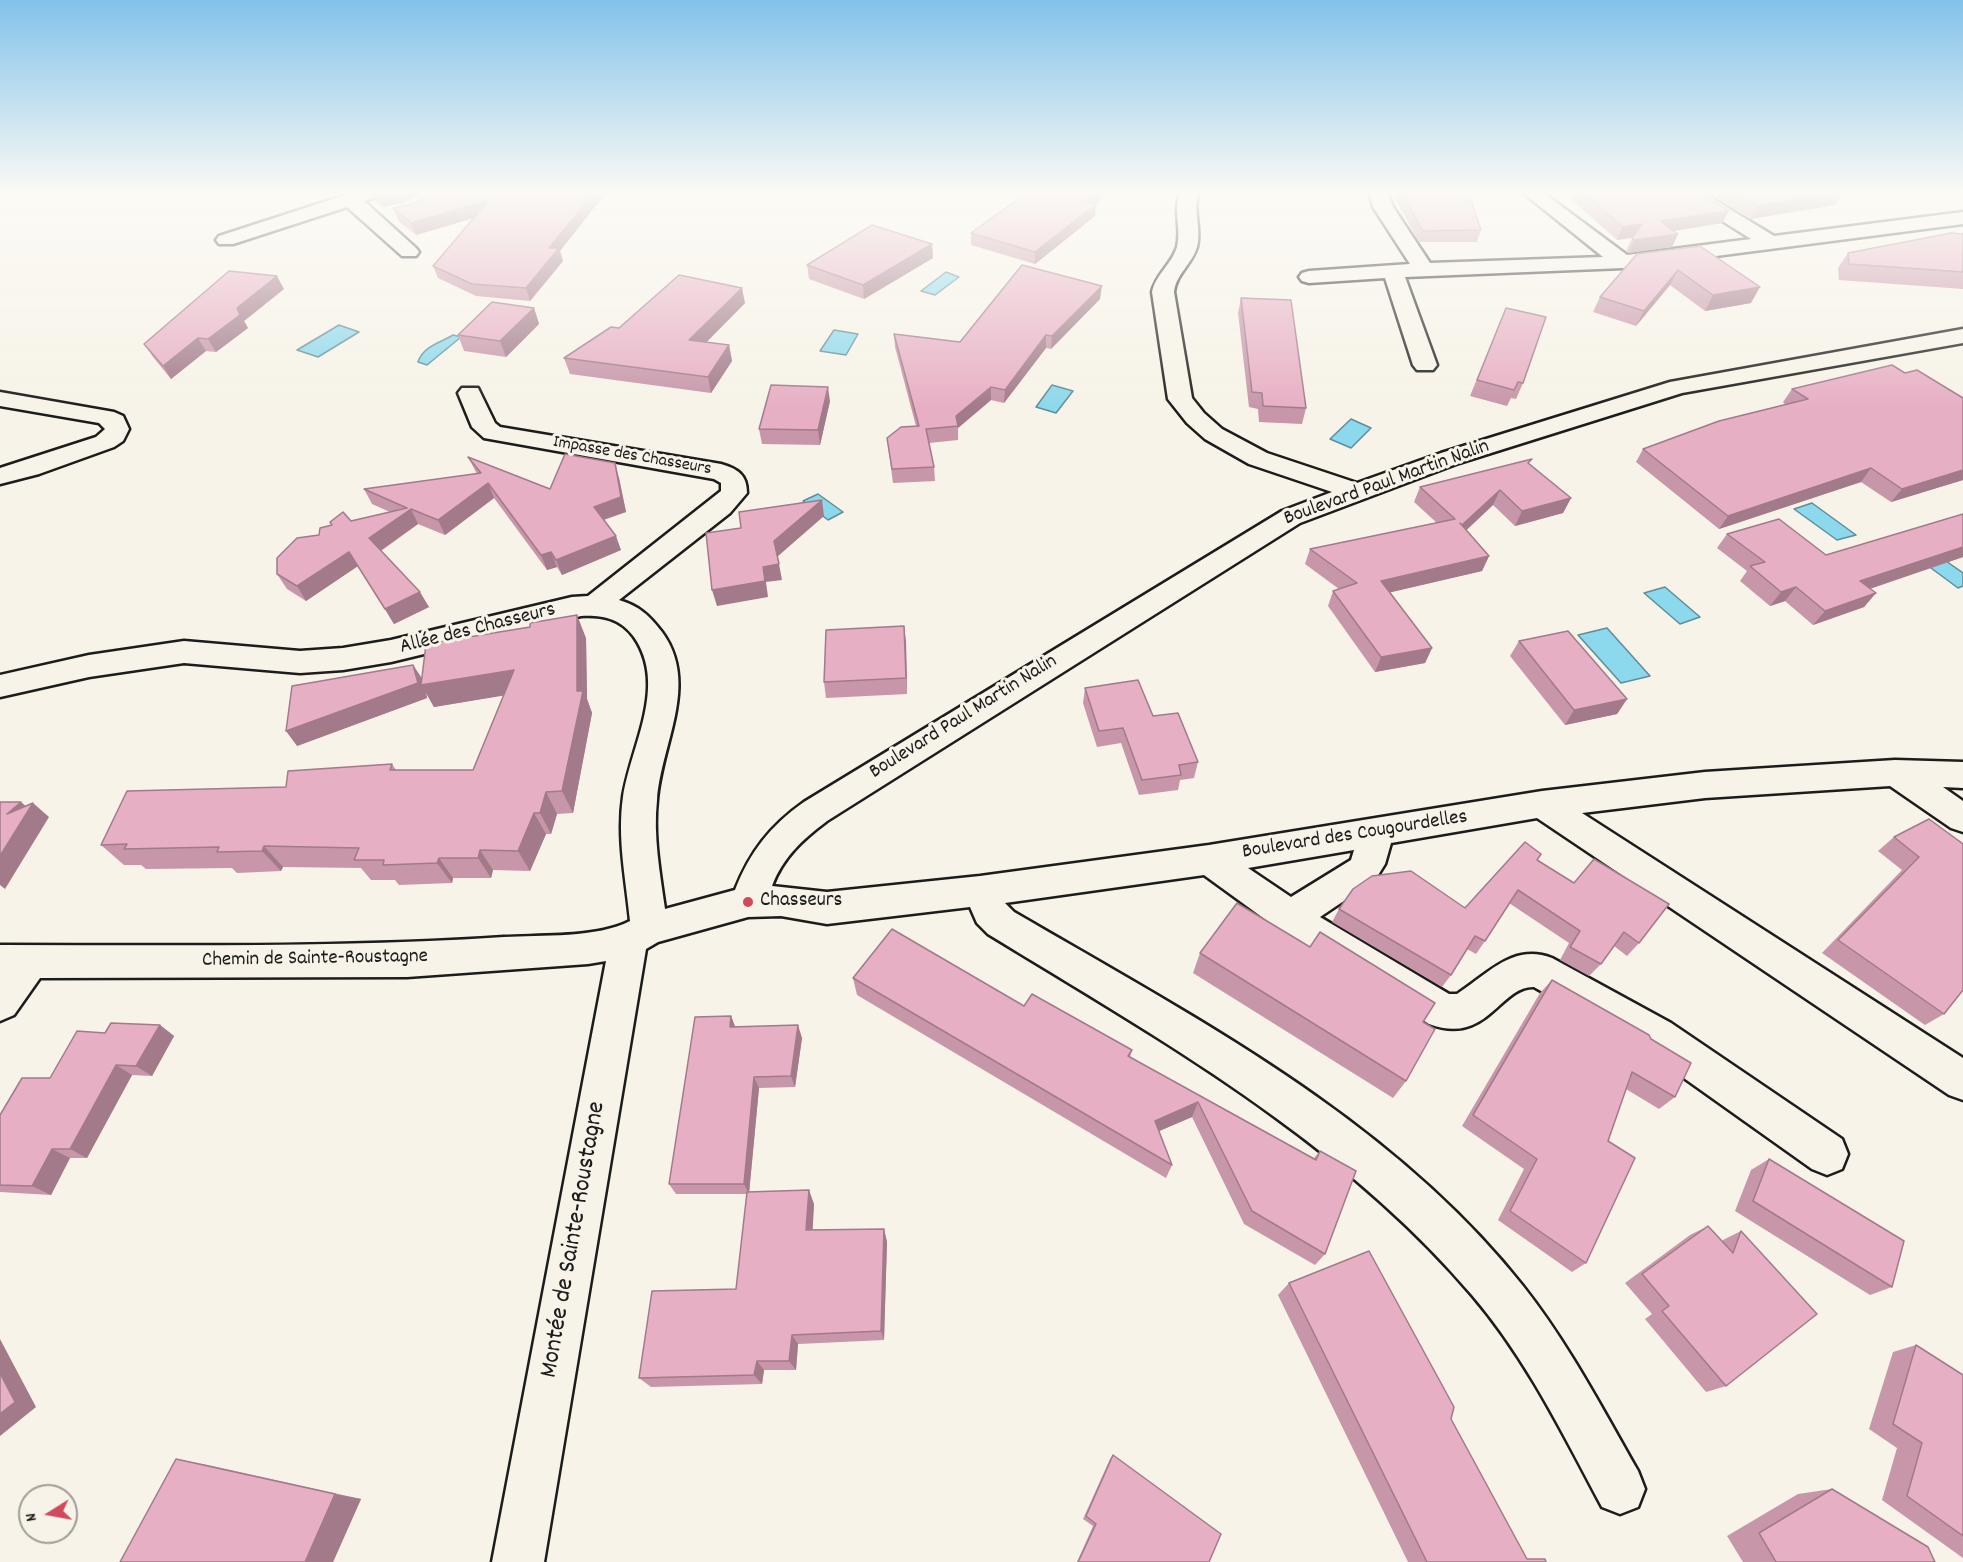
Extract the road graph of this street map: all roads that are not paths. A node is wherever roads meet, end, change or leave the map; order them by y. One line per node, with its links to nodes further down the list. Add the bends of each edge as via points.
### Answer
1 (1176, 264): 12 (street, via 1164,282 1176,385 1189,412 1202,426 1240,449)
2 (1421, 264): 4 (street)
3 (1569, 264): 4 (street)
4 (1424, 269): 5 (street)
5 (1393, 271): 6 (street); 8 (street)
6 (1309, 277)
7 (1963, 336): 12 (street, Boulevard Paul Martin Nalin, via 1678,387)
8 (1425, 365)
9 (470, 393): 13 (street, Impasse des Chasseurs, via 484,428 493,433 721,472 734,480 734,493 721,507)
10 (0, 399): 11 (street, via 105,417 114,421 117,429 105,442)
11 (0, 476)
12 (1354, 491): 22 (street, Boulevard Paul Martin Nalin, via 1265,531 798,825 772,850)
13 (596, 605): 14 (street, Allée des Chasseurs, via 572,607 343,659 300,662 184,652 89,666); 24 (street, Allée des Chasseurs, via 636,620 660,651 666,674 639,809)
14 (0, 686)
15 (1895, 773): 16 (street, Boulevard des Cougourdelles); 17 (street, Boulevard des Cougourdelles, via 1705,785); 18 (street)
16 (1963, 775)
17 (1542, 804): 19 (street, Boulevard des Cougourdelles); 27 (street)
18 (1963, 818)
19 (1376, 833): 20 (street, Boulevard des Cougourdelles); 23 (street, via 1363,870)
20 (1209, 860): 21 (street, Boulevard des Cougourdelles); 23 (street)
21 (980, 891): 22 (street, Boulevard des Cougourdelles, via 827,908 781,901); 29 (street, via 990,912 1001,923 1225,1059 1293,1105 1395,1185 1488,1279 1521,1322 1545,1356)
22 (748, 902): 24 (street, Chemin de Sainte-Roustagne)
23 (1290, 917): 28 (street, via 1450,1013 1466,1009 1520,971 1539,970 1657,1036)
24 (639, 934): 25 (street, Chemin de Sainte-Roustagne, via 588,948 407,960); 30 (street, Montée de Sainte-Roustagne, via 583,1186)
25 (15, 962): 26 (street)
26 (0, 1003)
27 (1963, 1081)
28 (1827, 1154)
29 (1620, 1489)
30 (518, 1562)

